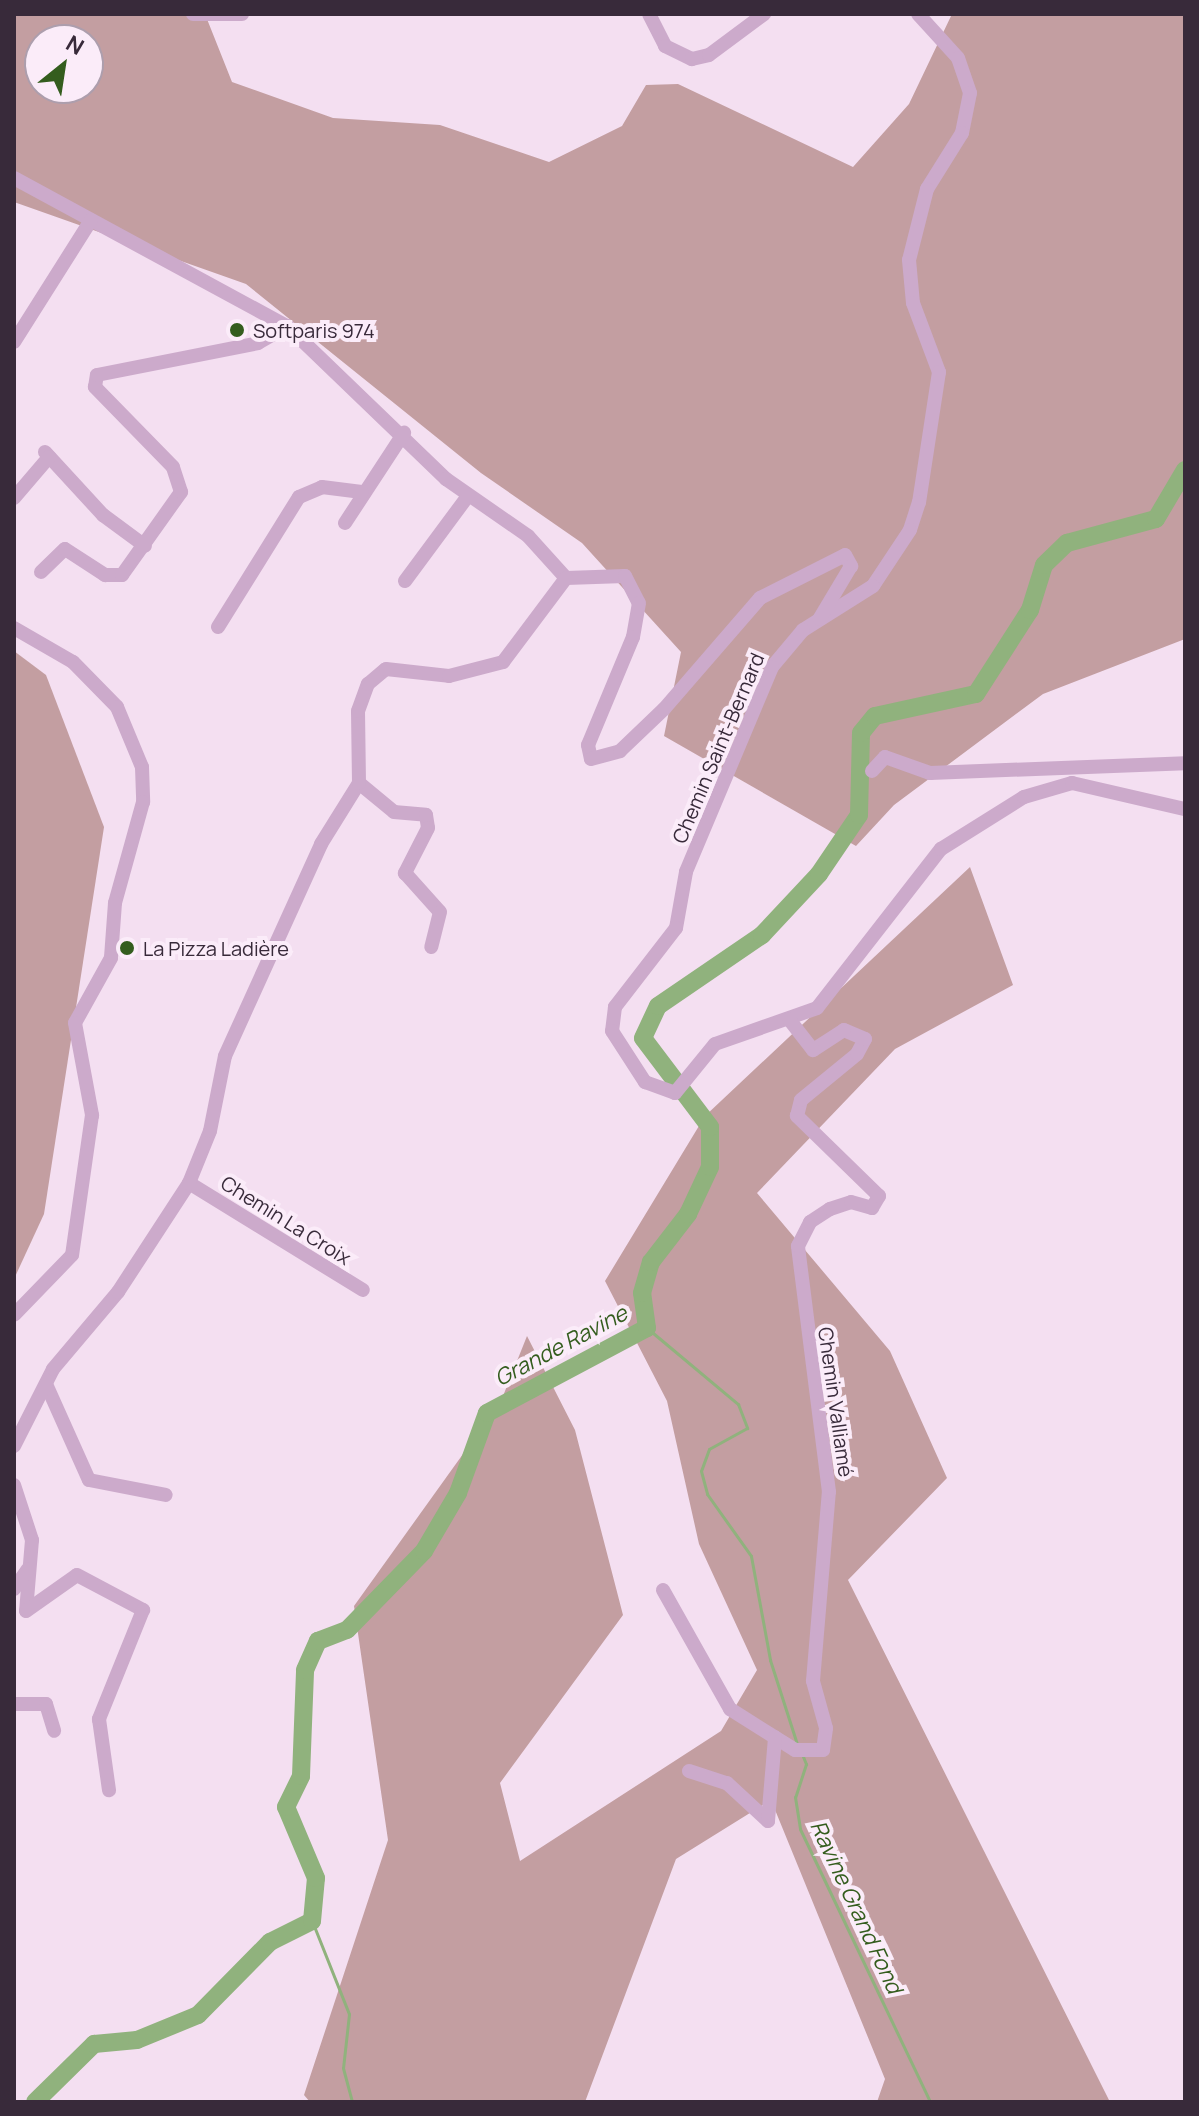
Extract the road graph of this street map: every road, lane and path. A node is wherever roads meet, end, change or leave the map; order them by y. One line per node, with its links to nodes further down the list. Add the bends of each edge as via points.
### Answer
1 (193, 14): 2 (street)
2 (242, 14)
3 (649, 14): 4 (street, via 665,46 692,59 709,55)
4 (764, 14)
5 (918, 14): 19 (street, Chemin Saint-Bernard, via 958,58 970,93 962,133 927,189 909,260 913,303 939,372 931,452 910,530 889,567 856,600)
6 (14, 178): 7 (street)
7 (91, 220): 8 (street); 9 (street)
8 (287, 326): 10 (street); 15 (street, via 258,343 97,375 95,387 181,481 179,498)
9 (14, 342)
10 (404, 433): 11 (street); 12 (street)
11 (362, 492): 14 (street); 20 (street, via 322,487 299,497)
12 (468, 496): 17 (street, via 528,536); 18 (street)
13 (14, 498): 15 (street, via 47,455)
14 (345, 523)
15 (145, 546): 16 (street, via 122,575 105,575 65,549)
16 (41, 572)
17 (566, 578): 19 (street, via 625,576 639,603 625,669 588,745 595,761 620,751 664,709 760,598 845,555 851,566); 25 (street, via 503,662 449,676 386,669 374,676 358,711)
18 (405, 581)
19 (820, 618): 30 (street, Chemin Saint-Bernard, via 772,667 686,872 676,928 611,1015 612,1031 645,1082 675,1093 689,1083 715,1044)
20 (218, 627)
21 (14, 628): 33 (street, via 73,662 117,707 142,767 143,802 115,903 108,966 75,1023 92,1115 72,1255)
22 (1185, 763): 23 (street)
23 (1100, 766): 24 (street, via 930,773 885,757); 26 (street); 27 (street, via 1096,777)
24 (872, 771)
25 (359, 783): 29 (street, via 394,812 426,815 428,828 405,873 440,912); 31 (street, via 321,844 268,973 229,1046)
26 (1072, 783): 27 (street); 30 (street, via 1037,790 941,849 829,997)
27 (1109, 788): 28 (street)
28 (1185, 809)
29 (431, 947)
30 (789, 1019): 43 (street, Chemin Valliamé, via 813,1050 844,1030 865,1039 857,1054 801,1100 797,1116 879,1196 872,1208 851,1202 830,1209 810,1222 798,1246 829,1492 813,1681 828,1740 802,1752)
31 (189, 1183): 32 (street, Chemin La Croix); 34 (street)
32 (363, 1290)
33 (14, 1315)
34 (46, 1384): 35 (street); 37 (street, via 89,1480)
35 (14, 1446)
36 (14, 1485): 38 (street, via 32,1540)
37 (166, 1495)
38 (31, 1566): 39 (street); 45 (street, via 26,1611 77,1575 143,1610 99,1719)
39 (14, 1589)
40 (663, 1590): 43 (street, Chemin Valliamé, via 730,1709)
41 (14, 1704): 42 (street, via 46,1704)
42 (54, 1731)
43 (775, 1737): 44 (street, via 768,1821 727,1783)
44 (689, 1771)
45 (109, 1790)

